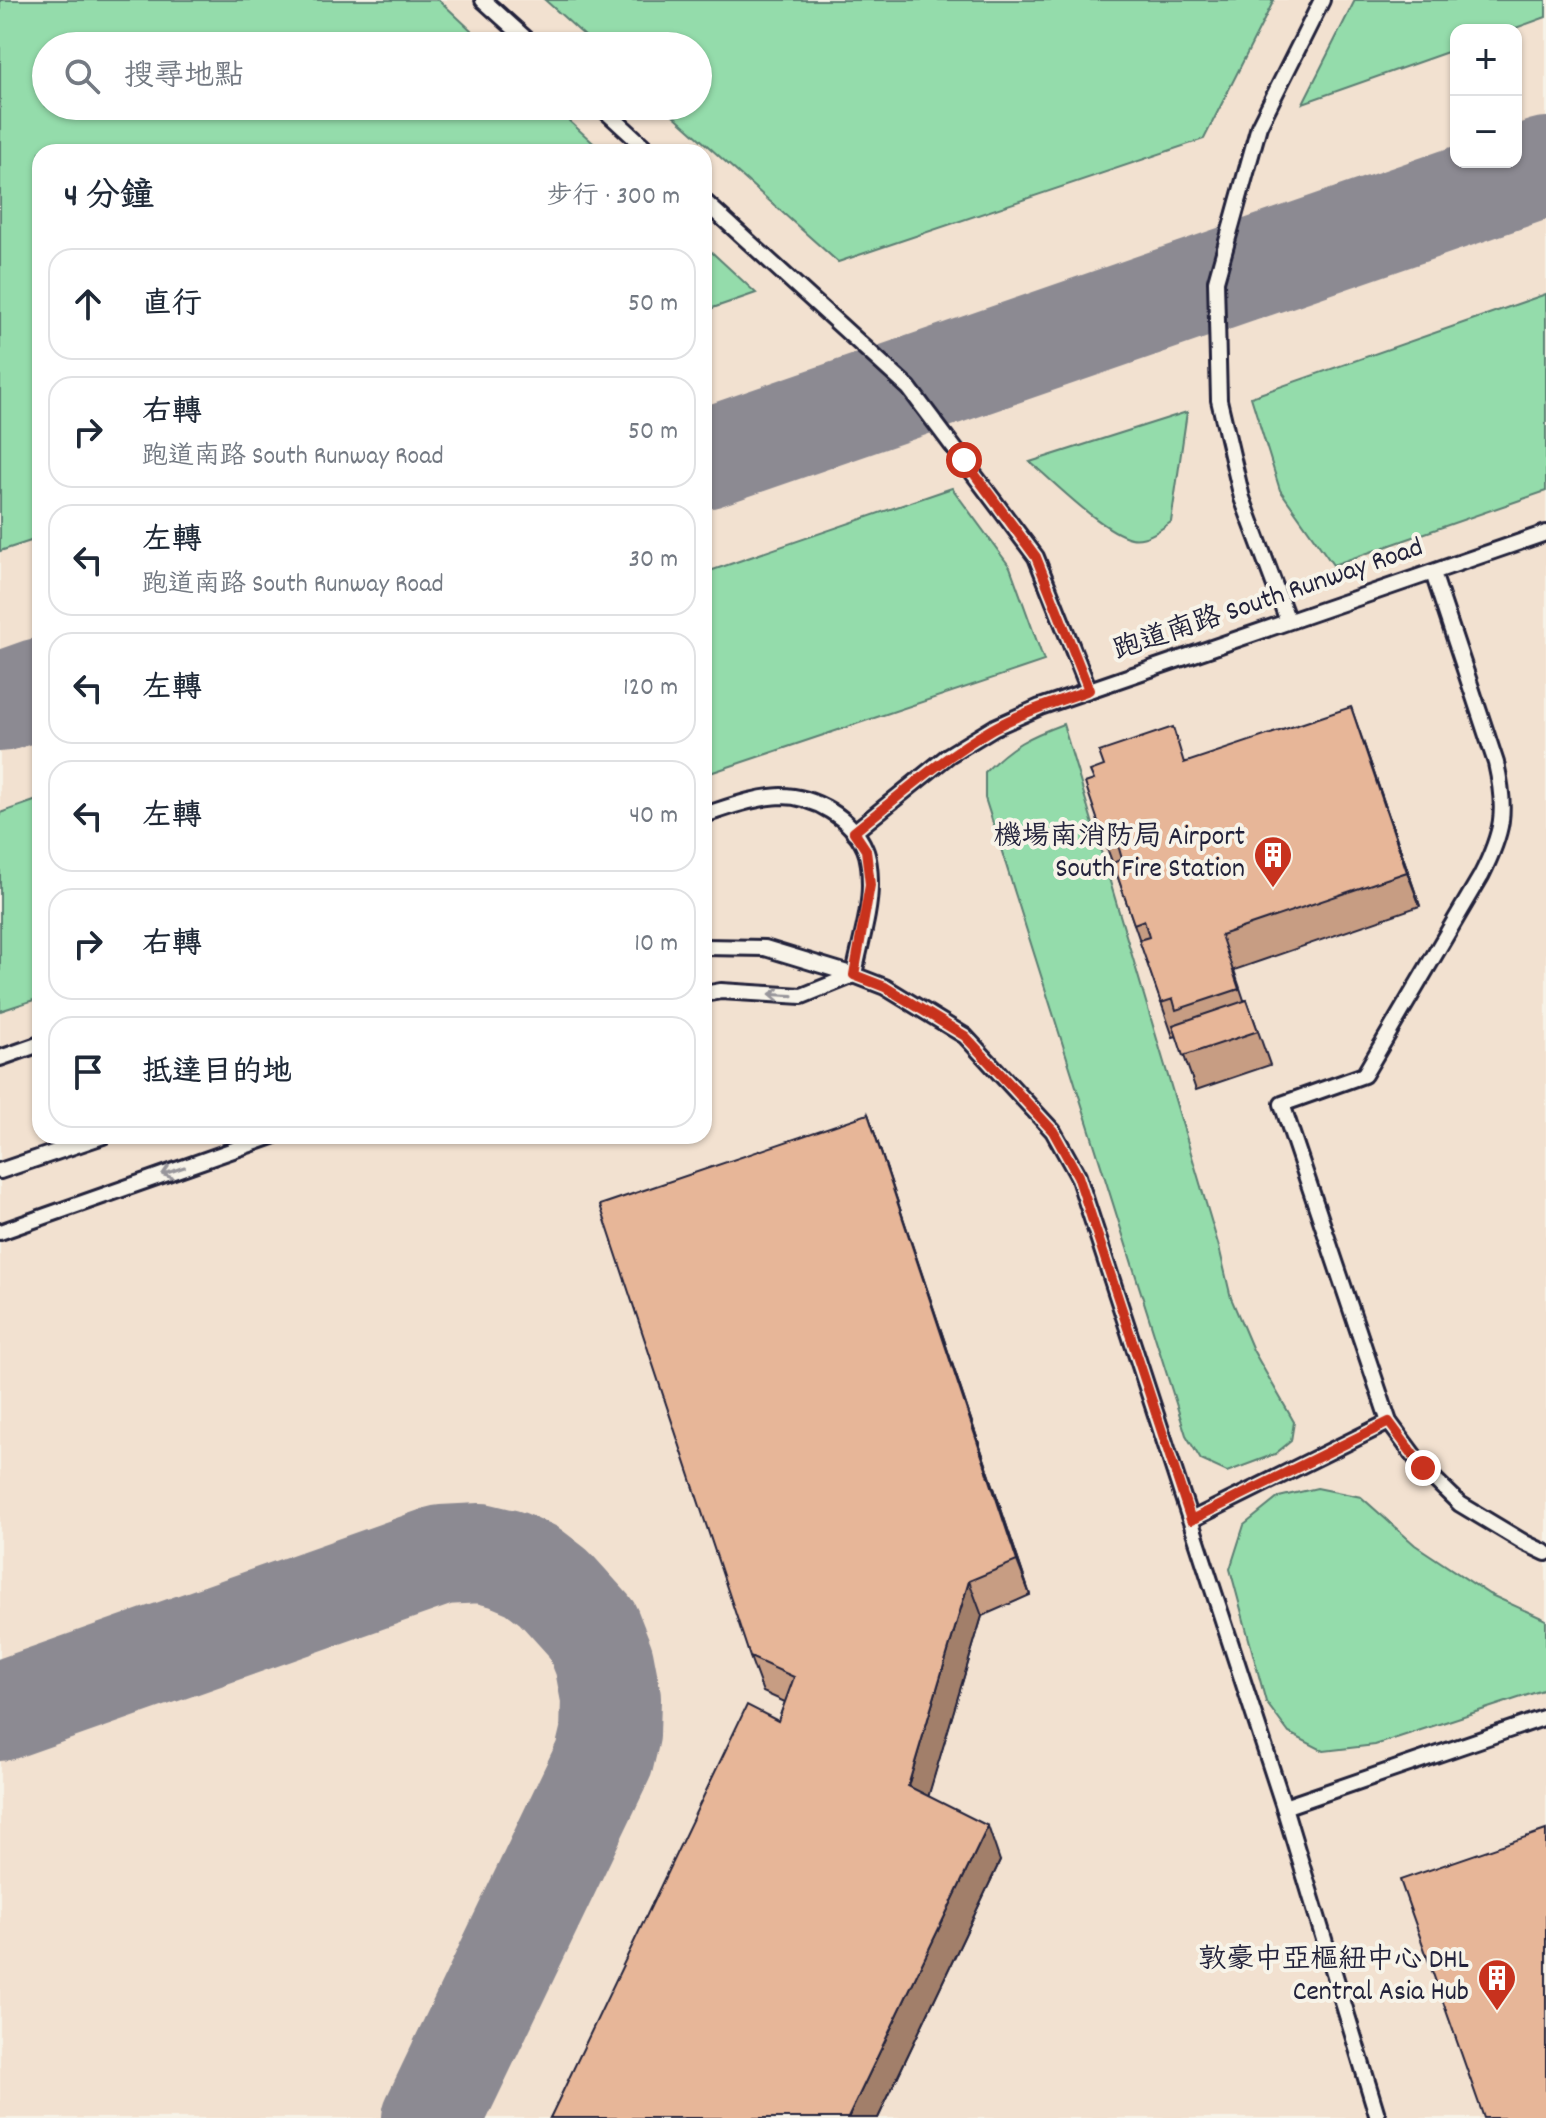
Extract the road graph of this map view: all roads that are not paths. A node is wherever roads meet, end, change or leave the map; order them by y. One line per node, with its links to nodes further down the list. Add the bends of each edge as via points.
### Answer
1 (483, 0): 3 (lane)
2 (1322, 0): 9 (lane, via 1259,126 1216,281 1219,400 1242,498)
3 (518, 32)
4 (615, 120): 5 (lane)
5 (641, 144)
6 (712, 208): 10 (lane, via 909,388 1036,557)
7 (1546, 533): 8 (lane, 跑道南路 South Runway Road)
8 (1433, 573): 9 (lane, 跑道南路 South Runway Road); 22 (lane, via 1496,763 1502,823 1481,876 1364,1075 1282,1104)
9 (1288, 621): 10 (lane, 跑道南路 South Runway Road)
10 (1089, 690): 12 (lane, 跑道南路 South Runway Road, via 995,727 949,755)
11 (712, 813): 12 (lane, via 754,800 804,799 821,805)
12 (854, 832): 14 (lane, via 866,850 870,885)
13 (712, 947): 14 (lane, via 765,948)
14 (854, 975): 15 (lane, one-way to 15, via 802,996); 23 (lane, via 885,987 965,1036 1053,1131 1078,1176)
15 (712, 993)
16 (32, 1047): 17 (lane)
17 (0, 1058)
18 (79, 1144): 20 (lane)
19 (250, 1144): 21 (lane, one-way to 21)
20 (0, 1171)
21 (0, 1232)
22 (1389, 1422): 23 (lane); 24 (lane, via 1423,1468 1460,1504)
23 (1191, 1520): 26 (lane)
24 (1546, 1553)
25 (1546, 1717): 26 (lane)
26 (1284, 1807): 27 (lane)
27 (1378, 2118)

